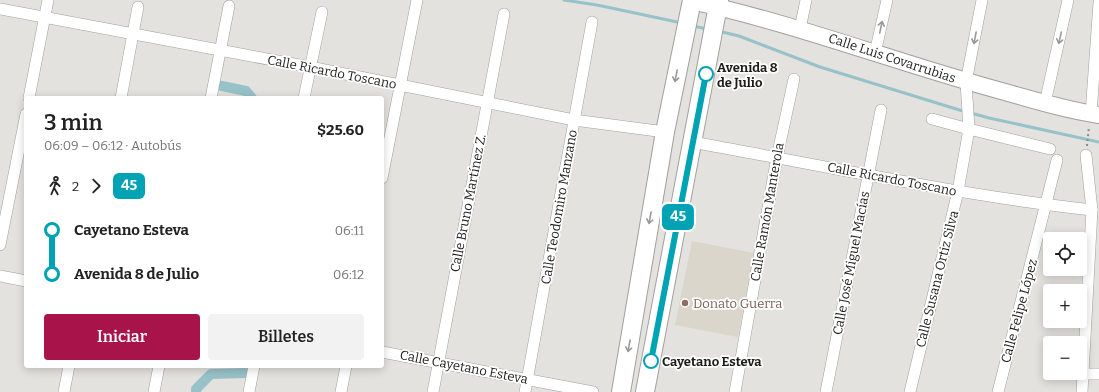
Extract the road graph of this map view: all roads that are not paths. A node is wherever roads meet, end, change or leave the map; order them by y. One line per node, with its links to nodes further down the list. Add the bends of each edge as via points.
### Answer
1 (48, 0): 15 (street)
2 (806, 0): 17 (street)
3 (887, 0): 20 (street, one-way to 3)
4 (982, 0): 24 (street, Calle Susana Ortiz Silva, one-way to 24)
5 (1068, 0): 30 (street, one-way to 30)
6 (1099, 3): 32 (street)
7 (416, 4): 23 (street)
8 (690, 4): 12 (street, Calle Luis Covarrubias); 37 (main road, one-way to 37)
9 (229, 6): 19 (street)
10 (138, 7): 18 (street)
11 (0, 9): 15 (street, Calle Ricardo Toscano)
12 (718, 9): 17 (street, Calle Luis Covarrubias); 38 (main road)
13 (322, 12): 21 (street)
14 (504, 14): 29 (street, Calle Bruno Martínez Z.)
15 (45, 18): 18 (street, Calle Ricardo Toscano); 25 (street)
16 (592, 22): 34 (street, Calle Teodomiro Manzano)
17 (800, 29): 20 (street, Calle Luis Covarrubias)
18 (134, 34): 19 (street, Calle Ricardo Toscano); 26 (street)
19 (221, 50): 21 (street, Calle Ricardo Toscano); 27 (street)
20 (875, 53): 24 (street, Calle Luis Covarrubias)
21 (310, 67): 23 (street, Calle Ricardo Toscano); 28 (street)
22 (794, 79): 41 (street, Calle Ramón Manterola)
23 (400, 85): 29 (street, Calle Ricardo Toscano); 43 (street)
24 (966, 87): 30 (street, Calle Luis Covarrubias); 36 (street, Calle Susana Ortiz Silva)
25 (29, 96)
26 (121, 96)
27 (212, 96)
28 (304, 96)
29 (487, 101): 34 (street, Calle Ricardo Toscano); 53 (street, Calle Bruno Martínez Z.)
30 (1044, 103): 32 (street, Calle Luis Covarrubias)
31 (881, 110): 44 (street, Calle José Miguel Macías)
32 (1095, 114)
33 (932, 118): 36 (street)
34 (574, 120): 37 (street, Calle Ricardo Toscano); 60 (street, Calle Teodomiro Manzano)
35 (24, 124): 48 (street)
36 (969, 125): 39 (street); 45 (street, Calle Susana Ortiz Silva)
37 (665, 132): 69 (main road, one-way to 69)
38 (692, 142): 41 (street, Calle Ricardo Toscano); 70 (main road)
39 (1050, 149)
40 (1086, 149): 47 (street)
41 (777, 157): 44 (street, Calle Ricardo Toscano); 71 (street, Calle Ramón Manterola)
42 (1057, 160): 46 (street, Calle Felipe López)
43 (384, 168)
44 (868, 174): 45 (street, Calle Ricardo Toscano); 72 (street, Calle José Miguel Macías)
45 (958, 191): 46 (street, Calle Ricardo Toscano); 73 (street, Calle Susana Ortiz Silva)
46 (1047, 205): 47 (street, Calle Ricardo Toscano); 74 (street, Calle Felipe López)
47 (1092, 210): 51 (street)
48 (0, 245)
49 (0, 276): 50 (street)
50 (24, 281)
51 (1085, 336)
52 (384, 352): 53 (street, Calle Cayetano Esteva)
53 (438, 362): 60 (street, Calle Cayetano Esteva); 66 (street, Calle Bruno Martínez Z.)
54 (69, 368): 62 (street)
55 (159, 368): 63 (street)
56 (254, 368): 64 (street)
57 (346, 368): 65 (street)
58 (1087, 374): 59 (street)
59 (1099, 374)
60 (527, 380): 67 (street, Calle Teodomiro Manzano); 68 (street, Calle Cayetano Esteva)
61 (1083, 380): 75 (street)
62 (64, 392)
63 (154, 392)
64 (249, 392)
65 (341, 392)
66 (433, 392)
67 (525, 392)
68 (594, 392)
69 (621, 392)
70 (645, 392)
71 (734, 392)
72 (826, 392)
73 (910, 392)
74 (998, 392)
75 (1082, 392)

